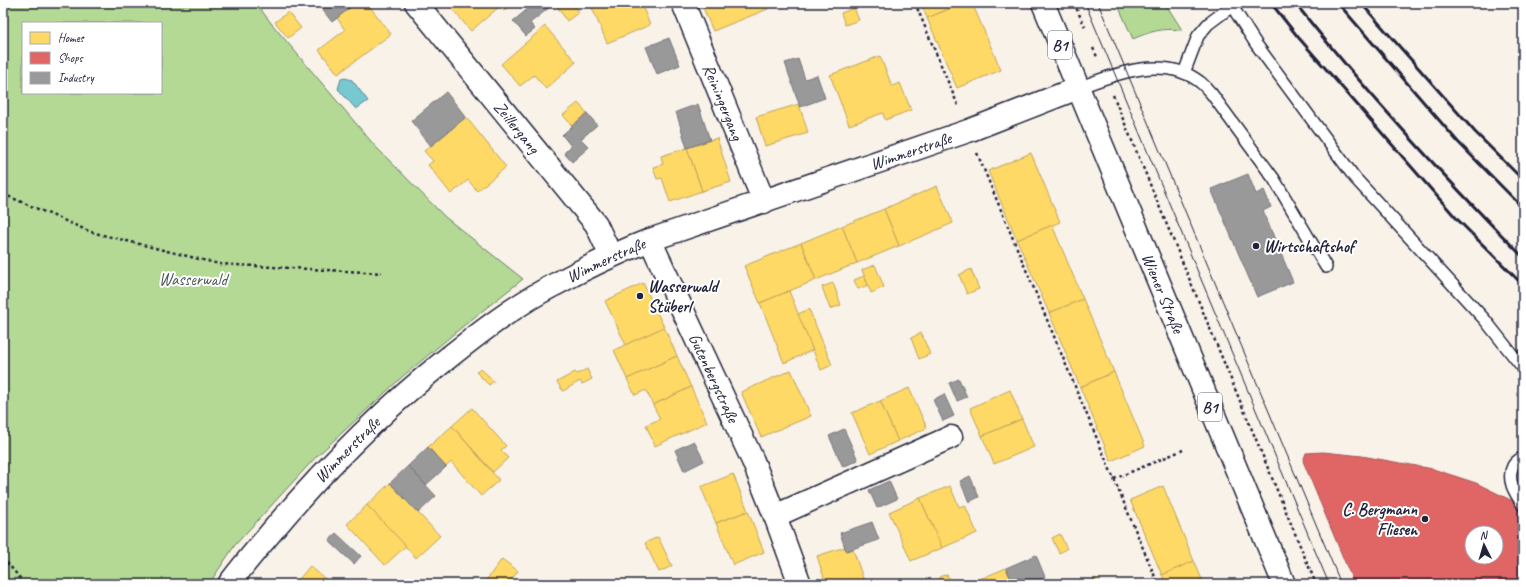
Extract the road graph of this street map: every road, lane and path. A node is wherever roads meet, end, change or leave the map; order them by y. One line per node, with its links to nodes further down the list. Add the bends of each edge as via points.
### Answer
1 (416, 3): 17 (street, Zeillergang, via 596,224)
2 (683, 3): 15 (street, Reiningergang)
3 (915, 3): 12 (path)
4 (1043, 3): 11 (street, Wiener Straße / B1)
5 (1074, 3): 7 (path)
6 (1231, 5): 9 (lane, via 1198,36); 20 (lane, via 1256,44 1355,178 1485,320)
7 (1085, 27)
8 (1093, 48): 10 (path)
9 (1184, 73): 10 (lane, via 1165,68 1146,68); 18 (lane, via 1200,82 1211,93 1274,179)
10 (1106, 77): 11 (lane); 33 (path)
11 (1078, 88): 15 (street, Wimmerstraße, via 968,131); 32 (street, Wiener Straße / B1)
12 (960, 109)
13 (974, 146): 24 (path)
14 (3, 194): 19 (path, via 91,232 219,264)
15 (764, 202): 16 (street, Wimmerstraße)
16 (650, 240): 17 (street, Wimmerstraße); 26 (street, Gutenbergstraße, via 750,455)
17 (611, 256): 29 (street, Wimmerstraße, via 552,285 487,327 417,383 355,440 296,502)
18 (1326, 267)
19 (382, 273)
20 (1523, 368)
21 (951, 437): 26 (street)
22 (1183, 450): 24 (path)
23 (1523, 457): 25 (lane, via 1514,465 1510,479 1513,491)
24 (1114, 479): 31 (path)
25 (1523, 504)
26 (775, 516): 30 (street, Gutenbergstraße)
27 (3, 558): 28 (path)
28 (25, 584)
29 (229, 584)
30 (800, 584)
31 (1158, 584)
32 (1284, 584)
33 (1316, 584)

